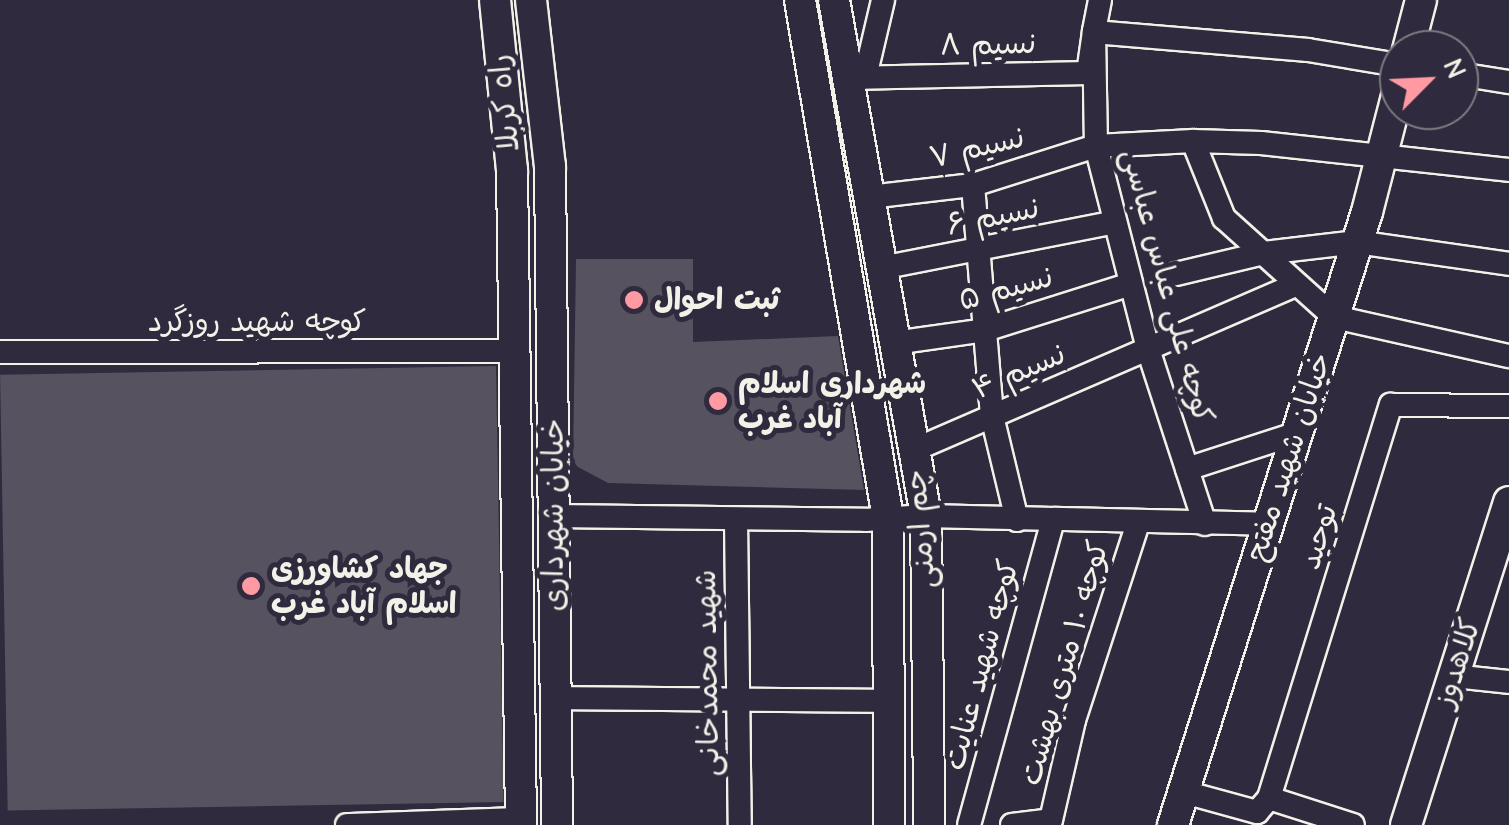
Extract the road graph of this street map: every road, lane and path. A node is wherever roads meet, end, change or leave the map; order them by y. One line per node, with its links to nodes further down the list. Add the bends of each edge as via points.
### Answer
1 (495, 0): 15 (street, راه کربلا)
2 (531, 0): 14 (street, راه کربلا)
3 (800, 0): 49 (street, چم ارمنی)
4 (834, 0): 11 (street, چم ارمنی)
5 (883, 0): 11 (street)
6 (1100, 0): 9 (street, کوچه علی عباس عباسی)
7 (1421, 0): 8 (street)
8 (1413, 30)
9 (1094, 32): 10 (street); 11 (street, نسیم ۸, via 1088,73); 18 (street, کوچه علی عباس عباسی)
10 (1379, 62)
11 (856, 77): 22 (street, چم ارمنی)
12 (1479, 77): 13 (street)
13 (1509, 82)
14 (545, 123): 15 (street); 24 (street, راه کربلا)
15 (508, 125): 23 (street, راه کربلا)
16 (1388, 130): 19 (street, خیابان شهید مفتح)
17 (1193, 141): 18 (street, نسیم ۷); 19 (street, نسیم ۷); 28 (street, via 1224,218)
18 (1096, 146): 21 (street, نسیم ۷); 25 (street, کوچه علی عباس عباسی)
19 (1381, 157): 20 (street, نسیم ۷); 26 (street, خیابان شهید مفتح)
20 (1509, 170)
21 (973, 185): 22 (street, نسیم ۷); 27 (street)
22 (869, 197): 30 (street, چم ارمنی)
23 (513, 206): 24 (street); 39 (street, خیابان شهرداری)
24 (550, 206): 47 (street, خیابان شهرداری)
25 (1115, 222): 27 (street, نسیم ۶); 32 (street, کوچه علی عباس عباسی)
26 (1357, 242): 28 (street); 29 (street); 34 (street, خیابان شهید مفتح)
27 (978, 252): 30 (street, نسیم ۶); 35 (street)
28 (1264, 254): 31 (street); 33 (street)
29 (1509, 264)
30 (881, 268): 36 (street, چم ارمنی)
31 (1176, 274)
32 (1131, 284): 35 (street, نسیم ۵); 37 (street, کوچه علی عباس عباسی)
33 (1297, 284): 34 (street); 37 (street, نسیم ۴)
34 (1334, 317): 40 (street); 43 (street, خیابان شهید مفتح)
35 (985, 330): 36 (street, نسیم ۵); 42 (street)
36 (894, 343): 44 (street, چم ارمنی)
37 (1148, 348): 42 (street, نسیم ۴); 45 (street, کوچه علی عباس عباسی)
38 (0, 352): 39 (street, کوچه شهید روزگرد)
39 (513, 352): 63 (street, خیابان شهرداری)
40 (1509, 356)
41 (1509, 406): 62 (street, توحید, via 1392,406)
42 (992, 416): 44 (street, نسیم ۴); 51 (street)
43 (1298, 433): 45 (street); 55 (street, خیابان شهید مفتح)
44 (914, 450): 48 (street, چم ارمنی)
45 (1187, 469): 54 (street, کوچه علی عباس عباسی)
46 (1509, 502): 56 (street, کلاهدوز)
47 (554, 516): 50 (street); 58 (street, خیابان شهرداری)
48 (926, 516): 49 (street); 51 (street); 68 (street, چم ارمنی)
49 (888, 518): 50 (street); 59 (street, چم ارمنی)
50 (736, 520): 60 (street, شهید محمدخانی)
51 (1017, 520): 52 (street)
52 (1053, 521): 53 (street); 69 (street, کوچه شهید عنایت)
53 (1138, 523): 54 (street); 70 (street, کوچه ۱۰ متری بهشت, via 1074,720 1051,820)
54 (1205, 524): 55 (street)
55 (1267, 524): 61 (street, خیابان شهید مفتح)
56 (1454, 676): 57 (street); 73 (street, کلاهدوز)
57 (1509, 682)
58 (556, 698): 60 (street); 65 (street, خیابان شهرداری)
59 (889, 701): 60 (street); 67 (street, چم ارمنی)
60 (739, 702): 66 (street, شهید محمدخانی)
61 (1184, 792): 62 (street); 71 (street, خیابان شهید مفتح)
62 (1259, 812): 72 (street)
63 (521, 822): 64 (street)
64 (347, 825)
65 (557, 825)
66 (740, 825)
67 (890, 825)
68 (929, 825)
69 (969, 825)
70 (1012, 825)
71 (1173, 825)
72 (1353, 825)
73 (1406, 825)

